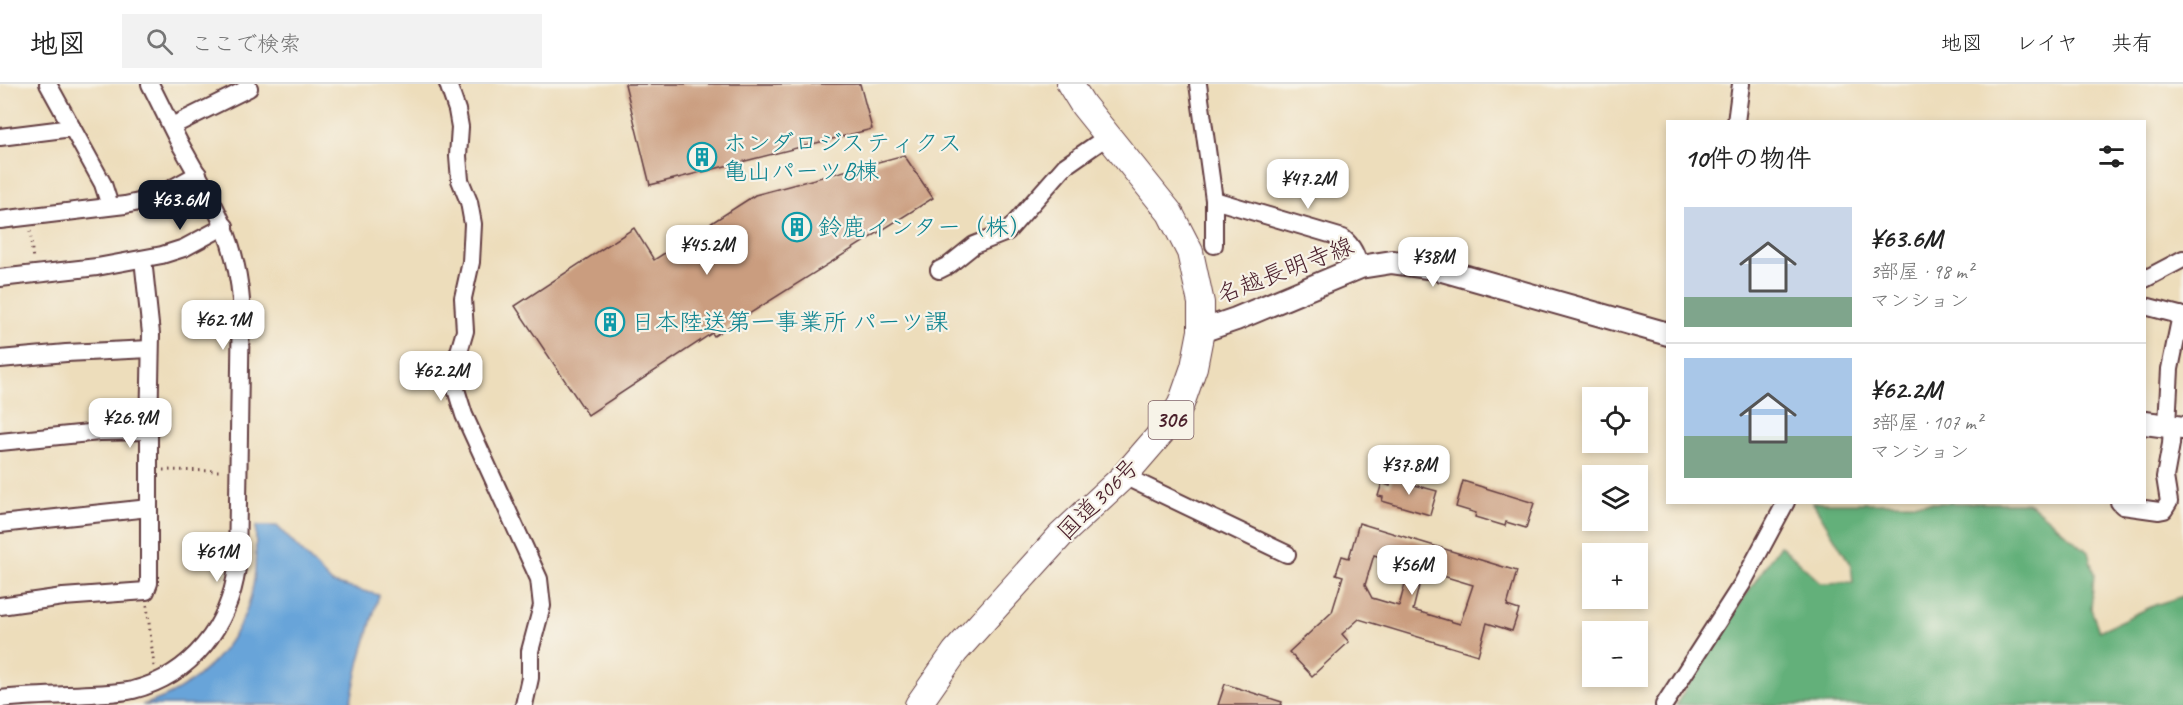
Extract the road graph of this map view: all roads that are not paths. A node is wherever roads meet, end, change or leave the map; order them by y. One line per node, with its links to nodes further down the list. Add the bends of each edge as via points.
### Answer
1 (48, 84): 10 (street)
2 (150, 84): 9 (street)
3 (247, 84): 9 (street, via 249,87)
4 (448, 84): 43 (street, via 460,127 460,180 473,224 471,262 463,297 465,331 455,365 455,386 539,579 542,606 530,651)
5 (1070, 84): 11 (highway, 国道306号 / 306)
6 (1198, 84): 14 (street)
7 (1740, 84): 8 (street)
8 (1736, 120)
9 (172, 126): 13 (street)
10 (72, 128): 12 (street); 15 (street, via 103,184)
11 (1108, 136): 22 (street, via 1065,166 1007,232 974,245); 27 (highway, 国道306号 / 306, via 1170,213 1190,252 1201,303)
12 (0, 137)
13 (198, 174): 15 (street, via 148,200); 17 (street)
14 (1214, 200): 18 (street); 21 (street, via 1342,238 1350,243)
15 (110, 206): 16 (street)
16 (0, 220)
17 (225, 226): 19 (street, via 184,248); 42 (street, via 236,262 241,300 235,580 226,611 208,641 180,669)
18 (1214, 245)
19 (143, 259): 23 (street); 29 (street)
20 (2183, 259): 24 (street)
21 (1360, 267): 27 (main road, 名越長明寺線); 28 (main road, 名越長明寺線, via 1392,262 1435,267)
22 (939, 270)
23 (0, 278)
24 (2146, 278)
25 (2146, 306): 26 (street)
26 (2182, 316): 31 (street, via 2170,369)
27 (1201, 331): 34 (highway, 国道306号 / 306, via 1181,404 1169,424)
28 (1666, 333)
29 (150, 349): 30 (street); 32 (street)
30 (0, 359)
31 (2166, 425): 36 (street, via 2171,444 2165,477 2167,507 2159,512)
32 (149, 430): 33 (street); 37 (street)
33 (0, 442)
34 (1124, 476): 39 (street); 44 (highway, 国道306号 / 306, via 1061,535 955,652)
35 (1785, 504): 45 (street, via 1742,584)
36 (2121, 504)
37 (149, 508): 38 (street); 40 (street, via 146,591)
38 (0, 524)
39 (1287, 554)
40 (0, 606)
41 (0, 699): 42 (street, via 32,695)
42 (119, 699)
43 (524, 705)
44 (918, 705)
45 (1664, 705)

